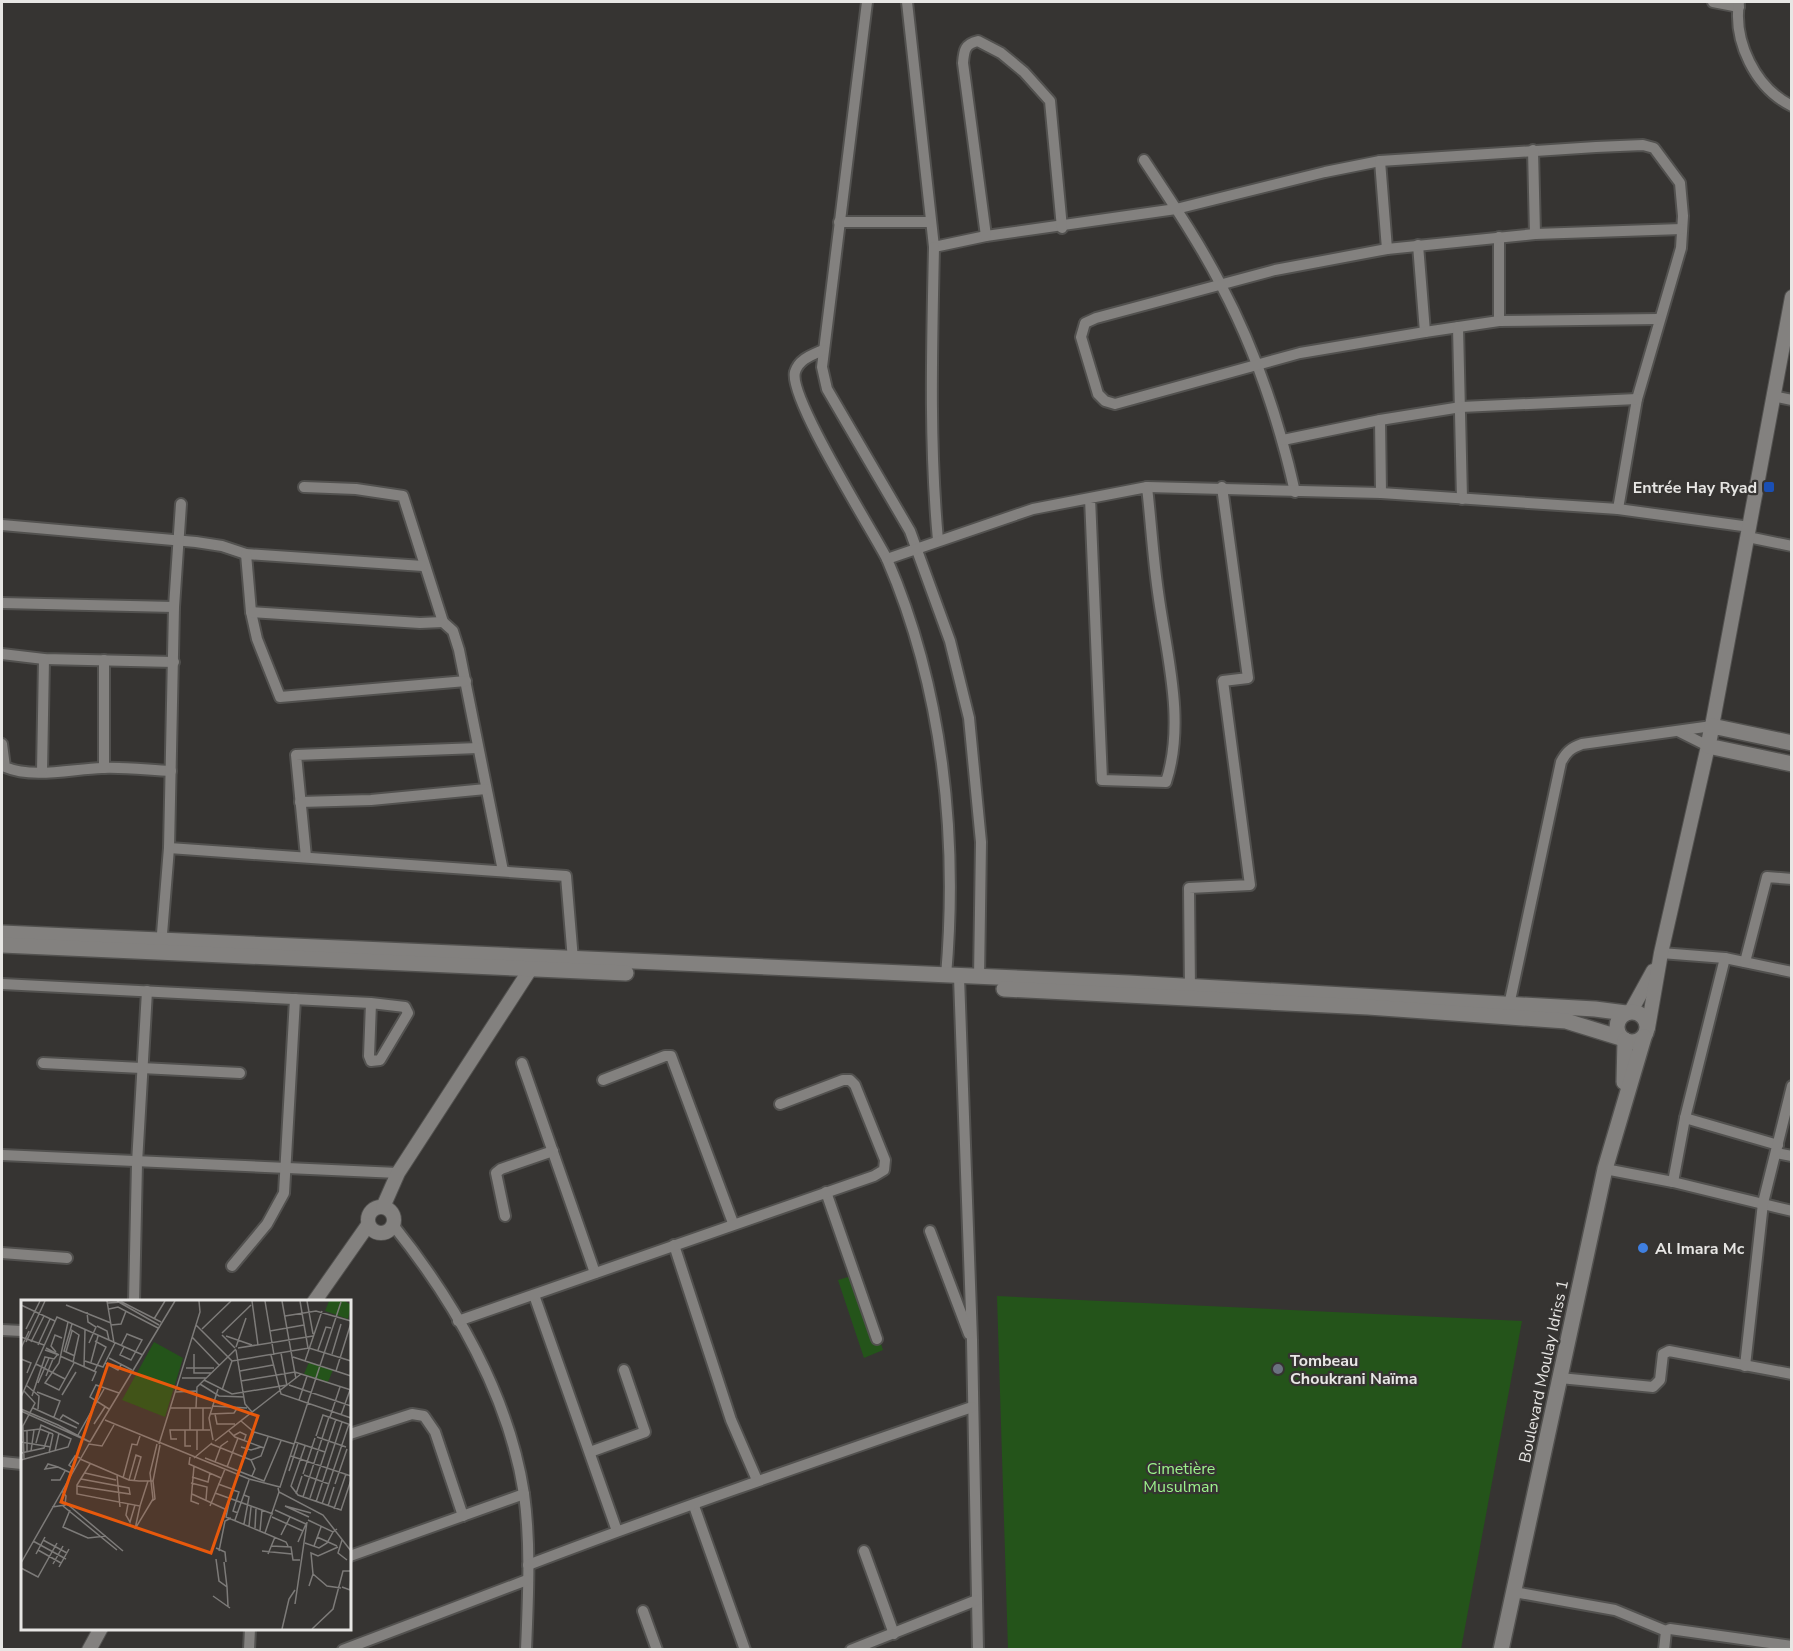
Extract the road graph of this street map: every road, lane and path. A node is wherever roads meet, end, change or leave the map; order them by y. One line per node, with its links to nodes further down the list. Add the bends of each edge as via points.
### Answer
1 (867, 2): 10 (street)
2 (907, 2): 11 (street)
3 (1713, 2): 4 (street)
4 (1739, 4): 5 (street, via 1743,48 1759,78)
5 (1791, 106)
6 (1533, 150): 8 (street); 13 (street, via 1643,145 1654,148 1680,183); 14 (street)
7 (1144, 160): 9 (street)
8 (1380, 161): 9 (street); 19 (street)
9 (1176, 209): 12 (street); 20 (street)
10 (838, 222): 11 (street); 27 (street)
11 (931, 222): 18 (street)
12 (1062, 228): 15 (street); 15 (street, via 1050,100 1024,72 978,41 963,51 963,63)
13 (1682, 229): 14 (street); 22 (street, via 1678,260)
14 (1535, 234): 16 (street)
15 (986, 237): 18 (street)
16 (1499, 237): 17 (street); 23 (street)
17 (1418, 245): 19 (street); 25 (street)
18 (934, 247): 47 (street, via 931,392)
19 (1387, 249): 20 (street, via 1275,270)
20 (1222, 285): 28 (street); 28 (street, via 1085,323 1081,337 1098,394 1114,404 1125,403)
21 (1791, 297): 26 (street)
22 (1658, 320): 23 (street); 30 (street)
23 (1499, 321): 24 (street)
24 (1458, 327): 25 (street); 32 (street)
25 (1425, 332): 28 (street, via 1300,353)
26 (1787, 347): 29 (street)
27 (823, 350): 49 (street, via 827,389 876,469); 51 (street, via 805,358 795,370 794,380 816,433)
28 (1258, 366): 34 (street)
29 (1773, 396): 31 (street); 45 (street)
30 (1637, 399): 32 (street); 43 (street)
31 (1791, 399)
32 (1461, 407): 33 (street); 41 (street)
33 (1380, 420): 34 (street); 39 (street)
34 (1283, 440): 38 (street)
35 (304, 487): 52 (street, via 403,496)
36 (1147, 487): 37 (street); 40 (street); 40 (street, via 1174,723 1174,748 1166,782 1102,780)
37 (1222, 487): 38 (street); 93 (street, via 1248,678 1223,681 1250,885 1189,888)
38 (1295, 492): 39 (street)
39 (1382, 493): 41 (street)
40 (1090, 498): 47 (street, via 1033,509)
41 (1462, 499): 43 (street)
42 (181, 504): 46 (street)
43 (1618, 509): 45 (street)
44 (2, 525): 46 (street)
45 (1749, 532): 48 (street); 62 (street)
46 (179, 540): 50 (street); 54 (street)
47 (938, 540): 49 (street)
48 (1791, 546)
49 (916, 549): 51 (street); 89 (street, via 950,641 969,718 981,842)
50 (246, 554): 52 (street); 55 (street)
51 (887, 559): 90 (street, via 907,606 930,691 944,783)
52 (423, 566): 56 (street)
53 (2, 603): 54 (street)
54 (174, 607): 60 (street)
55 (251, 612): 56 (street); 61 (street, via 257,639 280,697)
56 (443, 622): 61 (street, via 455,636)
57 (2, 654): 58 (street)
58 (44, 659): 59 (street); 72 (street)
59 (104, 660): 60 (street); 70 (street)
60 (174, 662): 71 (street)
61 (466, 681): 67 (street)
62 (1712, 726): 63 (street); 64 (main road); 66 (main road)
63 (1678, 731): 66 (street); 96 (street, via 1582,744 1565,754)
64 (1791, 743)
65 (2, 744): 69 (street)
66 (1708, 746): 68 (main road); 82 (street)
67 (478, 748): 73 (street); 74 (street, via 296,755)
68 (1791, 764)
69 (3, 767): 72 (street)
70 (104, 768): 71 (street); 72 (street)
71 (171, 771): 75 (street)
72 (42, 772)
73 (486, 789): 74 (street); 77 (street)
74 (300, 802): 76 (street)
75 (169, 848): 76 (street); 81 (street)
76 (306, 857): 77 (street)
77 (502, 871): 84 (street, via 566,876)
78 (1791, 879): 85 (street, via 1767,877)
79 (2, 933): 81 (main road)
80 (2, 945): 81 (main road)
81 (161, 946): 86 (main road)
82 (1661, 953): 83 (street); 97 (street); 98 (street)
83 (1725, 958): 85 (street); 108 (street)
84 (573, 960): 86 (main road); 87 (main road)
85 (1745, 962): 88 (street)
86 (534, 964): 87 (main road); 116 (street)
87 (678, 970): 90 (main road)
88 (1791, 972)
89 (979, 978): 90 (main road); 93 (main road)
90 (955, 980): 93 (main road); 139 (street)
91 (2, 984): 92 (street)
92 (147, 990): 94 (street); 102 (street)
93 (1190, 992): 96 (main road)
94 (295, 999): 95 (street); 114 (street)
95 (371, 1003): 95 (street, via 408,1009 380,1060 375,1062 369,1056)
96 (1508, 1010): 97 (main road); 99 (main road, via 1566,1021)
97 (1628, 1012): 98 (main road, via 1641,1014); 99 (main road, via 1617,1024)
98 (1646, 1033): 99 (main road, via 1635,1042); 106 (main road, Boulevard Moulay Idriss 1)
99 (1623, 1039): 106 (main road, Boulevard Moulay Idriss 1)
100 (522, 1063): 110 (street)
101 (43, 1064): 102 (street)
102 (143, 1068): 103 (street); 113 (street)
103 (240, 1073)
104 (603, 1080): 123 (street, via 671,1056)
105 (1791, 1088): 109 (street)
106 (1624, 1100): 115 (main road, Boulevard Moulay Idriss 1)
107 (780, 1104): 118 (street, via 843,1080 855,1085 885,1160 884,1170)
108 (1685, 1118): 109 (street); 117 (street)
109 (1777, 1149): 112 (street); 119 (street)
110 (554, 1151): 122 (street, via 496,1173); 131 (street)
111 (2, 1155): 113 (street)
112 (1791, 1156)
113 (137, 1163): 114 (street); 133 (street)
114 (286, 1169): 116 (street); 130 (street, via 284,1193 278,1206)
115 (1605, 1169): 117 (street); 143 (main road, Boulevard Moulay Idriss 1)
116 (398, 1173): 120 (street)
117 (1673, 1182): 119 (street)
118 (826, 1192): 123 (street); 138 (street)
119 (1763, 1203): 121 (street); 140 (street)
120 (383, 1207): 124 (street, via 370,1211); 125 (street, via 393,1214)
121 (1791, 1211)
122 (505, 1216)
123 (733, 1223): 127 (street)
124 (368, 1224): 125 (street, via 377,1233 390,1231); 134 (street)
125 (393, 1225): 135 (street)
126 (930, 1231): 139 (street)
127 (674, 1245): 131 (street); 149 (street, via 731,1420)
128 (2, 1253): 129 (street)
129 (67, 1258)
130 (232, 1266)
131 (595, 1273): 132 (street)
132 (534, 1295): 135 (street); 146 (street)
133 (134, 1300)
134 (315, 1300)
135 (459, 1321): 150 (street, via 494,1389)
136 (2, 1330): 137 (street)
137 (21, 1331)
138 (877, 1339)
139 (972, 1340): 144 (street)
140 (1745, 1366): 142 (street); 143 (street, via 1669,1351 1663,1354 1660,1380 1653,1387)
141 (624, 1370): 146 (street, via 645,1432)
142 (1791, 1374)
143 (1560, 1378): 158 (main road, Boulevard Moulay Idriss 1)
144 (972, 1407): 149 (street); 159 (street)
145 (351, 1434): 152 (street, via 412,1414 424,1416 435,1431)
146 (590, 1452): 153 (street)
147 (2, 1462): 148 (street)
148 (21, 1464)
149 (757, 1480): 151 (street)
150 (524, 1494): 152 (street); 156 (street)
151 (694, 1506): 153 (street); 171 (street)
152 (463, 1516): 155 (street)
153 (617, 1531): 156 (street)
154 (864, 1551): 164 (street)
155 (351, 1556)
156 (528, 1565): 157 (street)
157 (526, 1580): 168 (street); 169 (street)
158 (1514, 1592): 163 (street, via 1615,1610); 174 (main road, Boulevard Moulay Idriss 1)
159 (977, 1600): 164 (street); 173 (street)
160 (643, 1611): 170 (street)
161 (100, 1630): 166 (street)
162 (250, 1630): 167 (street)
163 (1666, 1631): 165 (street); 175 (street)
164 (894, 1634): 172 (street)
165 (1791, 1646)
166 (89, 1650)
167 (249, 1650)
168 (343, 1650)
169 (526, 1650)
170 (657, 1650)
171 (744, 1650)
172 (850, 1650)
173 (978, 1650)
174 (1501, 1650)
175 (1664, 1650)

